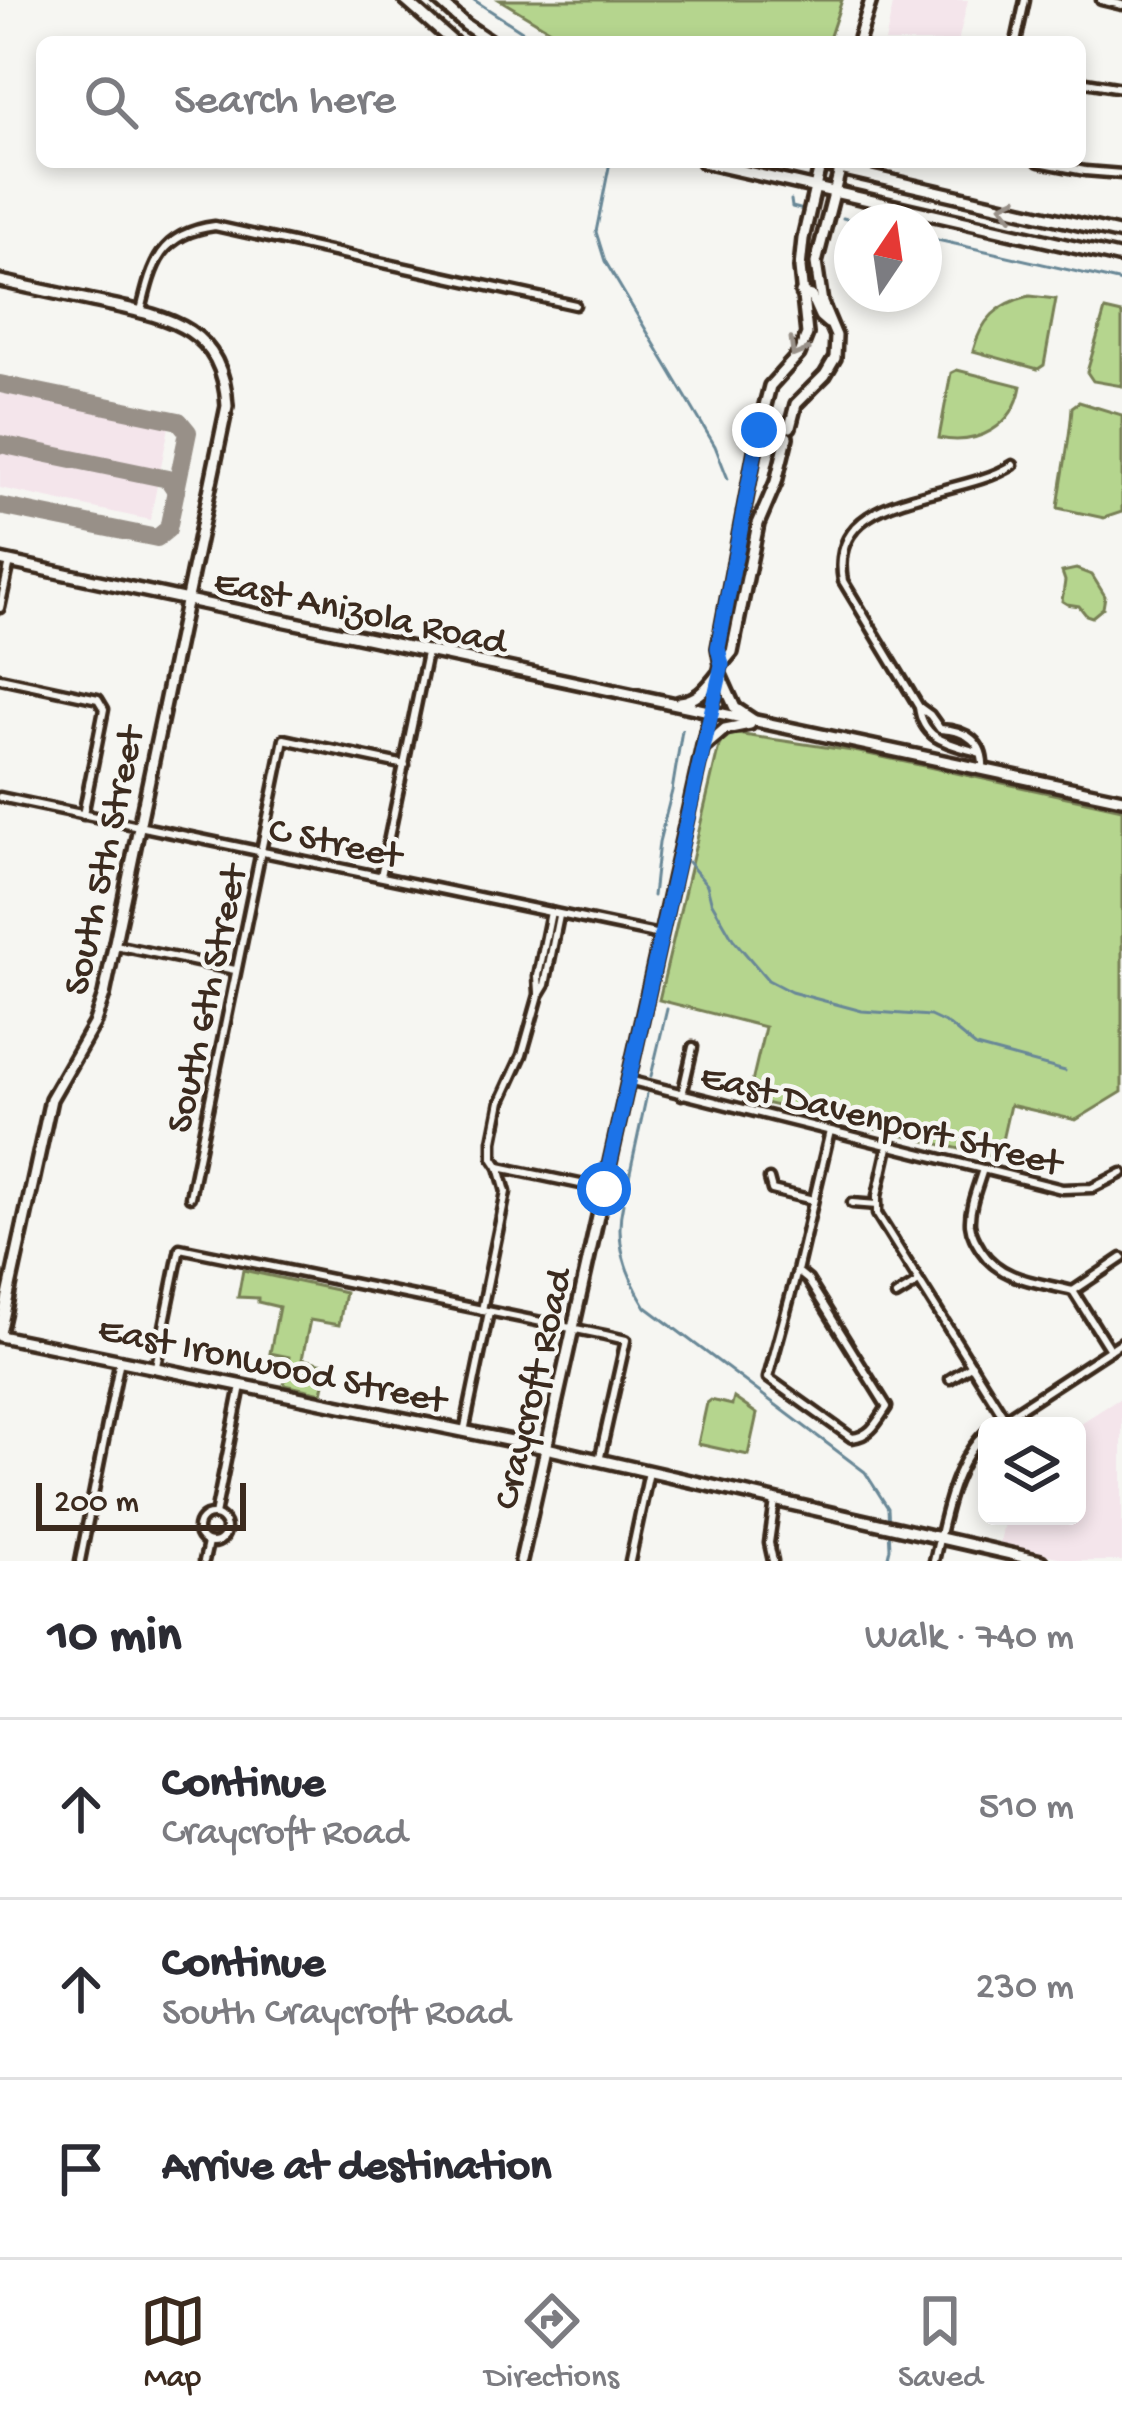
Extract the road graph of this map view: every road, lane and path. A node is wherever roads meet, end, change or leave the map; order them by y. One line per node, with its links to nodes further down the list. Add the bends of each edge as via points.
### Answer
1 (405, 0): 7 (street)
2 (438, 0): 8 (street)
3 (871, 0): 9 (street)
4 (1025, 0): 10 (street)
5 (1102, 0): 6 (street)
6 (1122, 4)
7 (446, 36)
8 (482, 36)
9 (862, 36)
10 (1017, 36)
11 (1086, 82): 12 (street)
12 (1122, 88)
13 (728, 168): 19 (street)
14 (817, 168): 19 (street)
15 (840, 168): 20 (street)
16 (853, 168): 21 (street, one-way to 16)
17 (1070, 168): 18 (street)
18 (1122, 175)
19 (815, 189): 20 (street); 24 (street)
20 (833, 193): 22 (street); 27 (street, via 816,263)
21 (1122, 234)
22 (1122, 258)
23 (0, 280): 26 (street)
24 (801, 293): 27 (street); 33 (street, one-way to 33, via 804,344 766,398 718,648)
25 (575, 305): 26 (street, via 215,226 187,232 163,250)
26 (141, 311): 30 (street, South 5th Street, via 205,343 226,396)
27 (832, 326): 33 (street, via 832,364 796,404)
28 (1013, 465): 36 (street, via 873,512 849,532 843,581)
29 (5, 561): 30 (street, East Anizola Road); 31 (street)
30 (186, 602): 32 (street, East Anizola Road); 46 (street, South 5th Street)
31 (0, 608)
32 (427, 652): 35 (street, East Anizola Road); 41 (street)
33 (721, 669): 35 (street, via 697,697); 37 (street, Craycroft Road); 38 (street, via 735,708)
34 (0, 678): 45 (street, via 98,699 104,709)
35 (669, 704): 37 (street, East Anizola Road)
36 (919, 707): 40 (street, via 940,729 966,734); 40 (street, via 934,737)
37 (711, 712): 38 (street, East Anizola Road); 39 (street, Craycroft Road)
38 (756, 722): 39 (street, via 725,729); 42 (street, East Anizola Road)
39 (703, 748): 50 (street, Craycroft Road)
40 (981, 753): 42 (street)
41 (405, 766): 47 (street, South 6th Street, via 284,740); 48 (street)
42 (983, 770): 44 (street, East Anizola Road)
43 (0, 797): 45 (street, C Street)
44 (1122, 799)
45 (82, 815): 46 (street, C Street)
46 (140, 827): 47 (street, C Street); 51 (street, South 5th Street)
47 (261, 851): 48 (street, C Street); 52 (street, South 6th Street)
48 (381, 876): 49 (street, C Street)
49 (555, 914): 50 (street, C Street); 58 (street, via 545,986 501,1101 492,1146)
50 (660, 934): 54 (street, Craycroft Road)
51 (115, 945): 52 (street); 74 (street, South 5th Street, via 94,1024 44,1122)
52 (236, 970): 63 (street, South 6th Street)
53 (693, 1047): 55 (street)
54 (628, 1081): 55 (street, East Davenport Street); 62 (street, Craycroft Road)
55 (682, 1095): 56 (street, East Davenport Street)
56 (830, 1131): 57 (street, East Davenport Street); 64 (street)
57 (889, 1145): 59 (street, East Davenport Street); 66 (street)
58 (499, 1167): 62 (street); 72 (street, via 506,1192)
59 (983, 1168): 60 (street, East Davenport Street, via 1076,1190); 70 (street, via 970,1224 991,1264)
60 (1122, 1173)
61 (769, 1179): 64 (street, via 772,1190)
62 (604, 1189): 73 (street, Craycroft Road)
63 (190, 1197)
64 (813, 1200): 68 (street)
65 (852, 1203): 66 (street)
66 (877, 1205): 69 (street)
67 (1122, 1258): 70 (street)
68 (796, 1271): 68 (street, via 767,1378 852,1438 870,1433 887,1407)
69 (920, 1282): 71 (street); 78 (street)
70 (1073, 1291): 76 (street)
71 (896, 1296)
72 (486, 1311): 73 (street); 79 (street, via 180,1248); 84 (street)
73 (574, 1329): 86 (street, Craycroft Road); 87 (street, via 626,1340)
74 (0, 1335): 77 (street, East Ironwood Street)
75 (1122, 1342): 76 (street)
76 (1110, 1350): 83 (street)
77 (120, 1360): 79 (street, East Ironwood Street); 94 (street)
78 (972, 1366): 80 (street); 82 (street)
79 (156, 1368): 81 (street, East Ironwood Street)
80 (950, 1379)
81 (241, 1386): 84 (street, East Ironwood Street); 90 (street)
82 (1003, 1417)
83 (1006, 1417)
84 (464, 1432): 86 (street, East Ironwood Street)
85 (978, 1442): 91 (street, via 957,1476)
86 (546, 1448): 87 (street, East Ironwood Street); 96 (street, Craycroft Road)
87 (599, 1461): 88 (street, East Ironwood Street)
88 (649, 1472): 89 (street, East Ironwood Street); 97 (street)
89 (776, 1501): 91 (street, East Ironwood Street); 93 (street)
90 (215, 1515): 92 (street, via 198,1525); 92 (street, via 226,1530)
91 (939, 1538): 98 (street); 99 (street, East Ironwood Street)
92 (208, 1543): 95 (street)
93 (770, 1560)
94 (80, 1561)
95 (205, 1561)
96 (521, 1561)
97 (630, 1561)
98 (934, 1561)
99 (1041, 1561)

